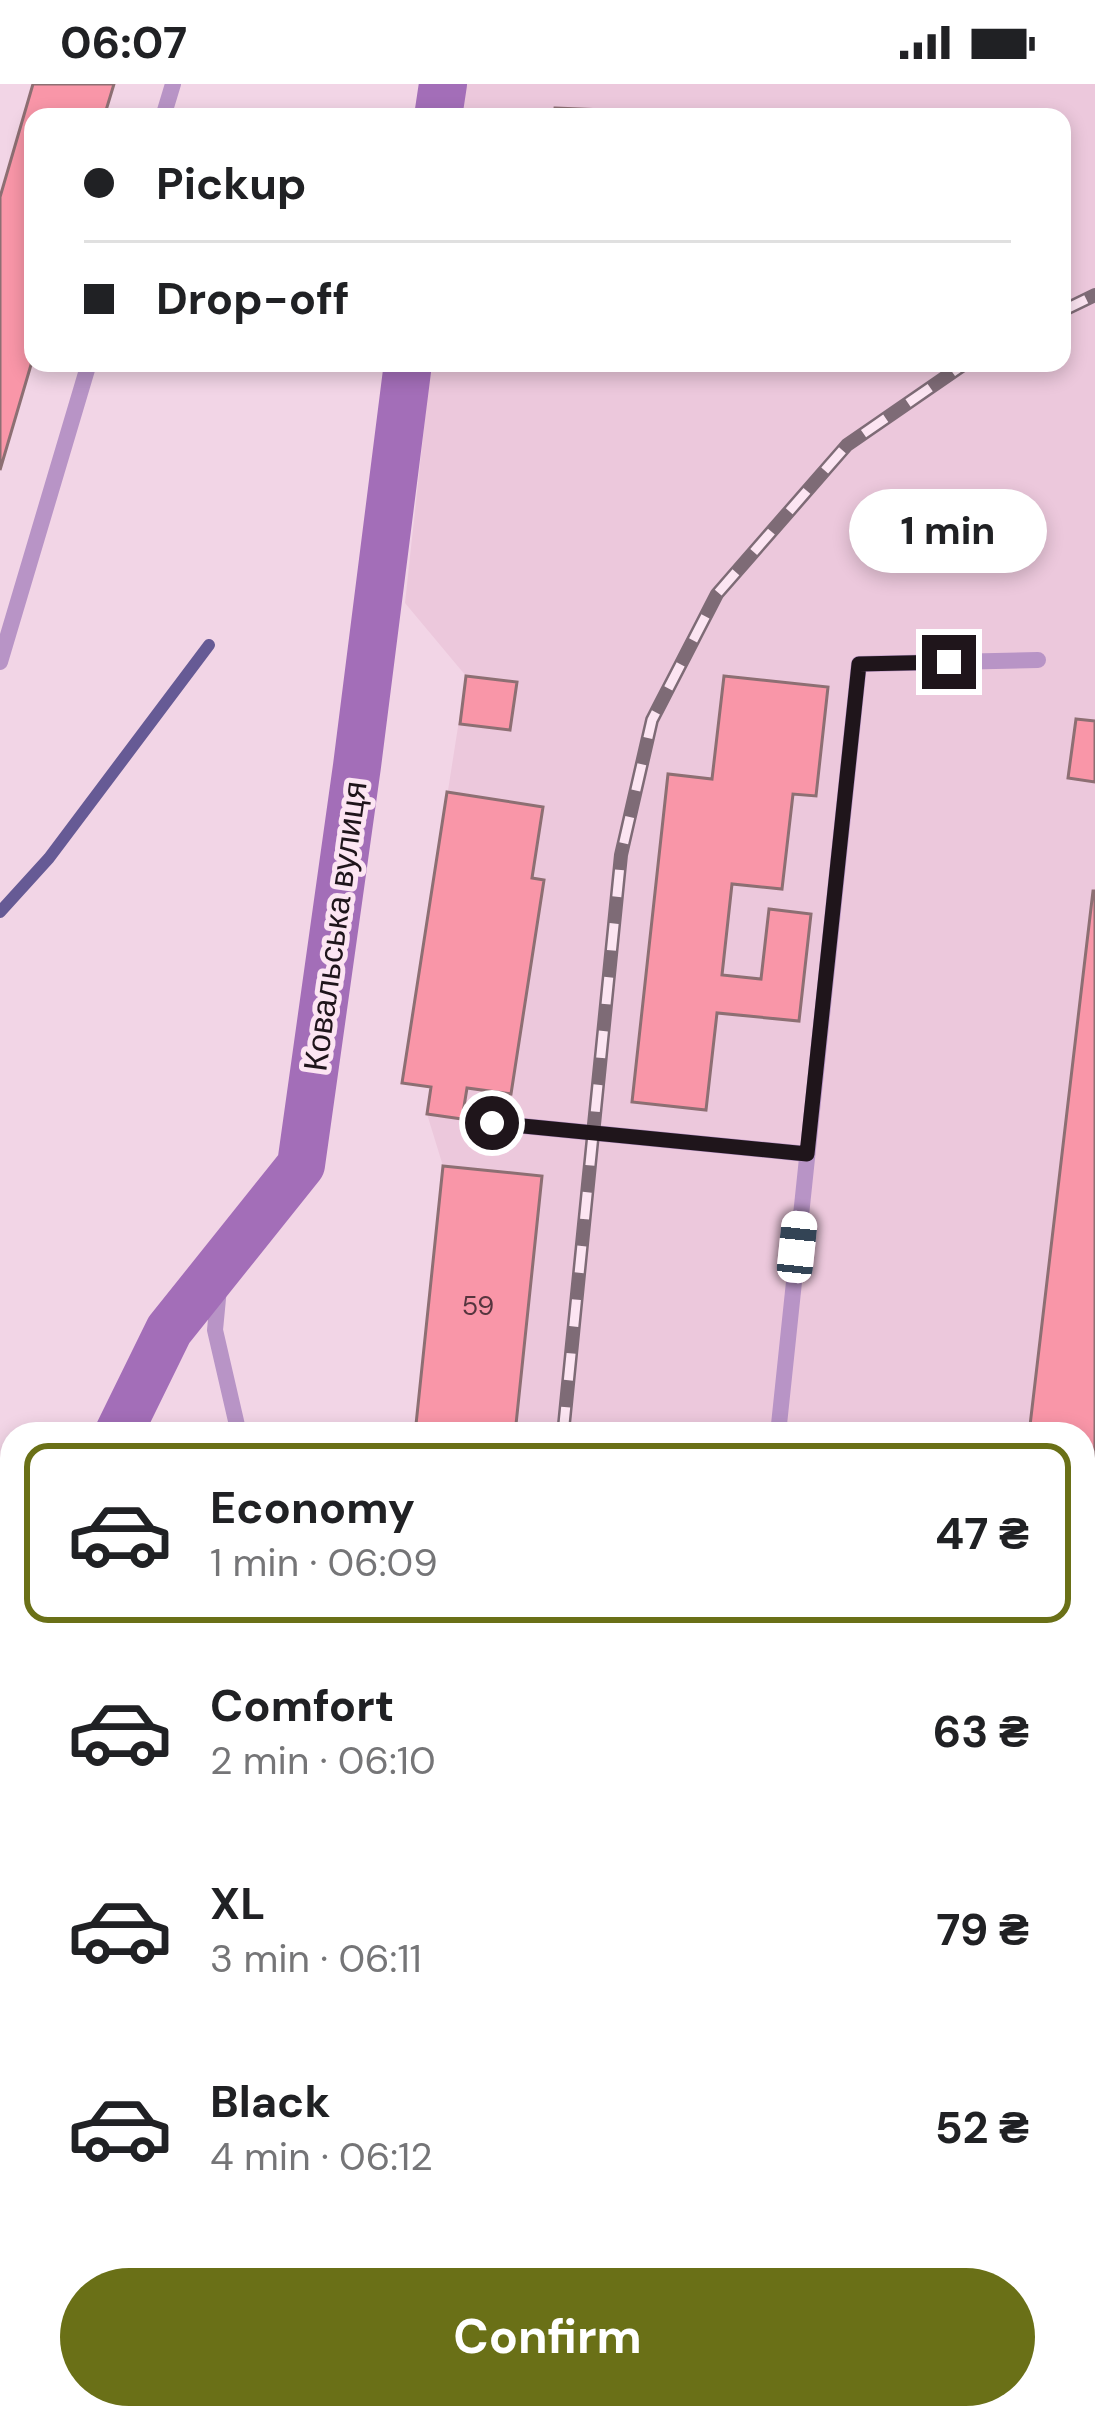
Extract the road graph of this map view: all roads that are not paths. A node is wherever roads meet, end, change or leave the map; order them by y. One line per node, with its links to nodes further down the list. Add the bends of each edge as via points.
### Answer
1 (86, 372): 4 (lane)
2 (407, 372): 7 (street, Ковальська вулиця, via 301,1165)
3 (1038, 660): 6 (lane, via 859,664)
4 (0, 662)
5 (492, 1123): 6 (lane)
6 (807, 1154): 10 (lane)
7 (222, 1264): 8 (street, Ковальська вулиця, via 169,1330); 9 (lane, via 215,1330)
8 (124, 1422)
9 (236, 1422)
10 (779, 1422)

